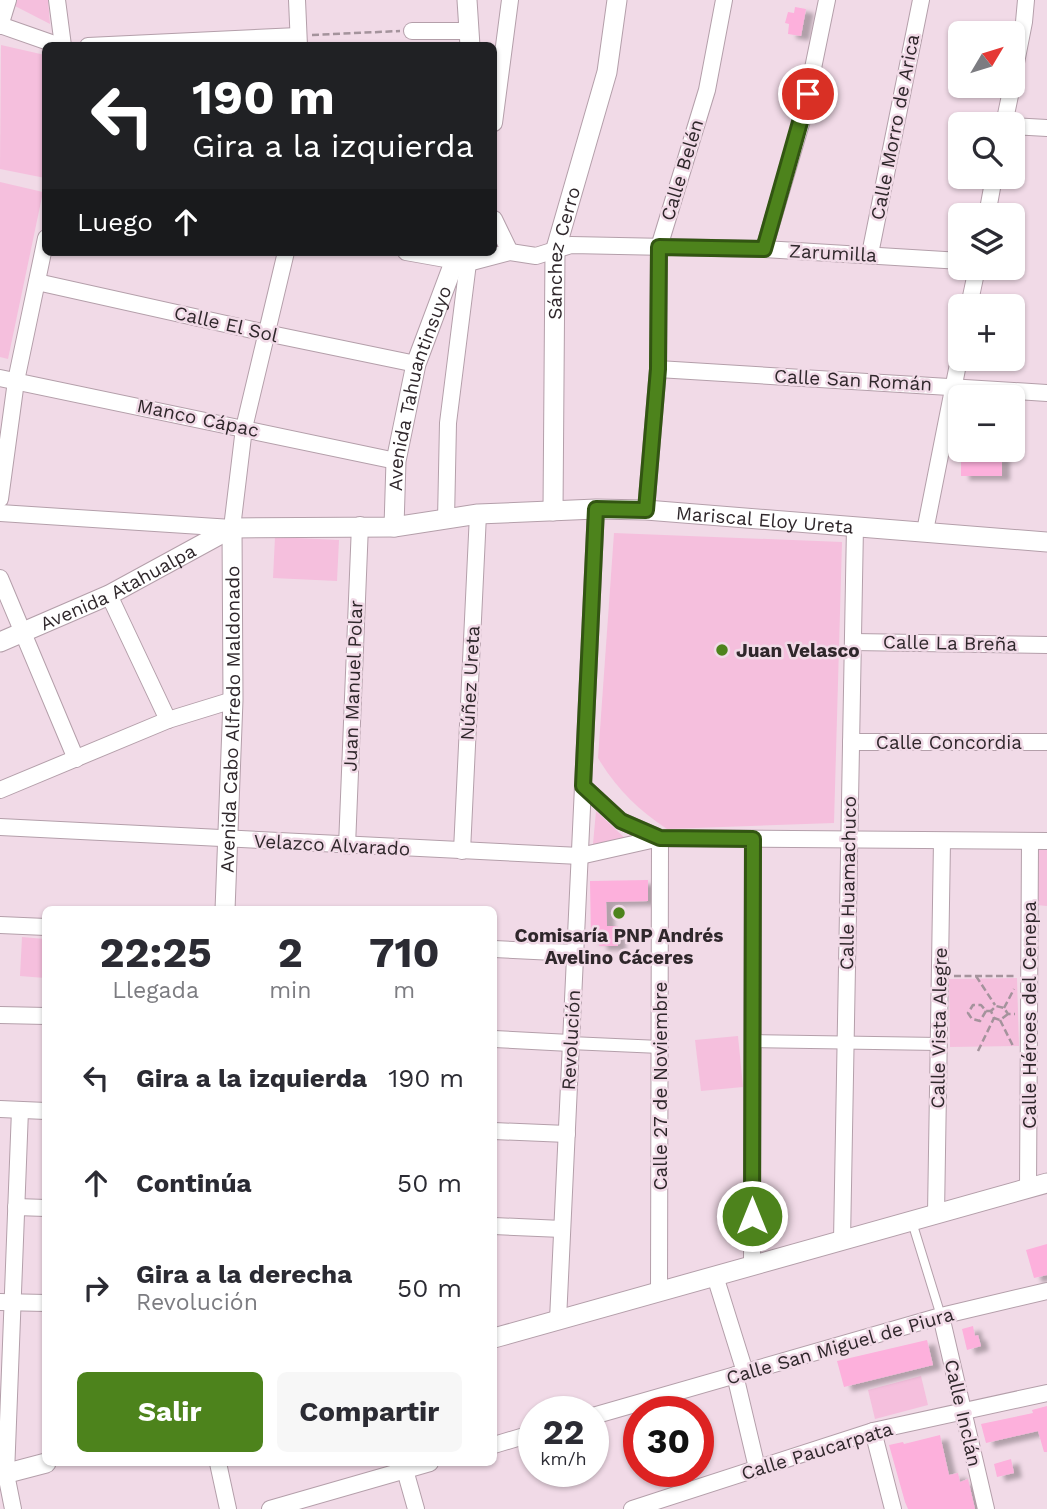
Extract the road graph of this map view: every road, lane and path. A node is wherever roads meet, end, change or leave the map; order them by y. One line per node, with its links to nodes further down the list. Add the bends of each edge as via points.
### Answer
1 (8, 0): 12 (street)
2 (57, 0): 17 (street)
3 (297, 0): 15 (street)
4 (467, 0): 14 (street)
5 (510, 0): 19 (street)
6 (617, 0): 25 (street, Sánchez Cerro, via 607,72)
7 (724, 0): 23 (street, Calle Belén, via 707,90)
8 (828, 0): 24 (street, via 803,117)
9 (921, 0): 28 (street, Calle Morro de Arica)
10 (1026, 0): 11 (street)
11 (1024, 21)
12 (0, 25): 16 (street)
13 (412, 31): 14 (street); 15 (path)
14 (470, 38)
15 (298, 41): 18 (street)
16 (50, 42)
17 (62, 42)
18 (248, 42)
19 (497, 100)
20 (1025, 127): 21 (street)
21 (1047, 128)
22 (497, 225): 26 (street)
23 (659, 247): 24 (street, Zarumilla); 25 (street, Zarumilla, via 571,245); 37 (street, Calle Belén)
24 (764, 249): 28 (street, Zarumilla)
25 (555, 251): 26 (street, Zarumilla, via 536,256); 48 (street, Sánchez Cerro)
26 (510, 252): 27 (street, Zarumilla)
27 (497, 254)
28 (870, 254): 33 (street, Zarumilla)
29 (42, 256): 34 (street)
30 (285, 256): 35 (street)
31 (442, 256): 32 (street)
32 (461, 258): 36 (street, Avenida Tahuantinsuyo); 51 (street, via 448,423)
33 (948, 260)
34 (37, 282): 35 (street, Calle El Sol); 38 (street)
35 (266, 333): 36 (street, Calle El Sol); 43 (street)
36 (416, 364): 44 (street, Avenida Tahuantinsuyo)
37 (658, 369): 39 (street, Calle San Román); 47 (street, Calle Belén)
38 (8, 379): 43 (street, Manco Cápac); 45 (street)
39 (948, 386)
40 (1025, 391): 41 (street, Calle San Román)
41 (1047, 393)
42 (948, 416): 56 (street)
43 (244, 428): 44 (street, Manco Cápac); 55 (street)
44 (396, 461): 54 (street, Avenida Tahuantinsuyo)
45 (0, 499)
46 (596, 509): 47 (street, Mariscal Eloy Ureta); 48 (street, Mariscal Eloy Ureta); 69 (street, Revolución)
47 (646, 510): 53 (street, Mariscal Eloy Ureta)
48 (552, 511): 50 (street, Mariscal Eloy Ureta)
49 (0, 513): 55 (street)
50 (478, 514): 51 (street, Mariscal Eloy Ureta); 79 (street, Núñez Ureta)
51 (446, 520): 54 (street, Mariscal Eloy Ureta)
52 (360, 525): 54 (street, Mariscal Eloy Ureta); 55 (street, Mariscal Eloy Ureta); 78 (street, Juan Manuel Polar)
53 (855, 526): 56 (street, Mariscal Eloy Ureta); 62 (street, Calle Huamachuco)
54 (394, 527)
55 (232, 528): 59 (street, Avenida Atahualpa); 64 (street, Avenida Cabo Alfredo Maldonado)
56 (925, 531): 57 (street, Mariscal Eloy Ureta)
57 (1047, 542)
58 (0, 578): 60 (street)
59 (109, 594): 60 (street, Avenida Atahualpa); 65 (street)
60 (22, 634): 61 (street, Avenida Atahualpa); 68 (street)
61 (0, 642)
62 (853, 642): 63 (street, Calle La Breña); 66 (street, Calle Huamachuco)
63 (1047, 645)
64 (233, 700): 65 (street); 74 (street, Avenida Cabo Alfredo Maldonado)
65 (168, 720): 68 (street)
66 (851, 742): 67 (street, Calle Concordia); 75 (street, Calle Huamachuco)
67 (1047, 742)
68 (76, 759): 70 (street)
69 (583, 786): 72 (street, via 621,821); 80 (street, Revolución)
70 (0, 790)
71 (0, 827): 74 (street, Velazco Alvarado)
72 (660, 838): 73 (street); 80 (street, Velazco Alvarado); 106 (street, Calle 27 de Noviembre)
73 (753, 839): 75 (street); 102 (street)
74 (228, 840): 78 (street, Velazco Alvarado); 81 (street, Avenida Cabo Alfredo Maldonado)
75 (849, 840): 76 (street); 104 (street, Calle Huamachuco)
76 (942, 841): 77 (street); 88 (street, Calle Vista Alegre)
77 (1039, 842): 82 (street, Calle Héroes del Cenepa)
78 (347, 846): 79 (street, Velazco Alvarado)
79 (462, 851): 80 (street, Velazco Alvarado)
80 (580, 856): 87 (street, Revolución)
81 (226, 906)
82 (1030, 911): 83 (street); 90 (street, Calle Héroes del Cenepa)
83 (1047, 912)
84 (0, 925): 85 (street)
85 (42, 927)
86 (497, 949): 87 (street)
87 (575, 953): 103 (street, Revolución)
88 (940, 976): 89 (path); 105 (street, Calle Vista Alegre)
89 (976, 976): 90 (path); 91 (path)
90 (1025, 976): 92 (path); 97 (street, Calle Héroes del Cenepa)
91 (996, 1006): 92 (path); 94 (path)
92 (1004, 1008): 96 (path)
93 (986, 1011): 93 (path, via 973,1005 968,1013 980,1021); 94 (path)
94 (992, 1011): 99 (path)
95 (0, 1014): 98 (street)
96 (1008, 1014): 97 (path); 100 (path)
97 (1029, 1015): 115 (street, Calle Héroes del Cenepa)
98 (42, 1016)
99 (994, 1018): 100 (path); 107 (path)
100 (1000, 1020): 108 (path)
101 (497, 1039): 103 (street)
102 (752, 1041): 104 (street); 123 (street)
103 (570, 1043): 106 (street); 113 (street, Revolución)
104 (845, 1043): 105 (street); 122 (street, Calle Huamachuco)
105 (939, 1044): 118 (street, Calle Vista Alegre)
106 (660, 1047): 126 (street, Calle 27 de Noviembre)
107 (978, 1051)
108 (1016, 1052)
109 (0, 1109): 110 (street)
110 (20, 1110): 111 (street); 116 (street)
111 (42, 1111)
112 (497, 1131): 113 (street)
113 (567, 1134): 121 (street, Revolución)
114 (1047, 1183): 115 (street)
115 (1028, 1189): 118 (street)
116 (16, 1207): 117 (street); 127 (street)
117 (42, 1208)
118 (936, 1214): 119 (street)
119 (912, 1221): 122 (street); 129 (lane)
120 (497, 1226): 121 (street)
121 (562, 1229): 130 (street, Revolución)
122 (842, 1241): 123 (street)
123 (752, 1266): 124 (street)
124 (715, 1276): 126 (street); 132 (street)
125 (1047, 1291): 129 (street, Calle San Miguel de Piura)
126 (659, 1292): 130 (street)
127 (6, 1302): 128 (street); 144 (street)
128 (42, 1303)
129 (941, 1316): 132 (street, Calle San Miguel de Piura); 135 (street, Calle Inclán)
130 (558, 1320): 131 (street)
131 (497, 1337)
132 (740, 1374): 134 (street, Calle San Miguel de Piura); 142 (street)
133 (1047, 1393): 135 (street, Calle Paucarpata)
134 (609, 1411)
135 (963, 1411): 136 (street, Calle Paucarpata); 151 (street, Calle Inclán)
136 (873, 1431): 142 (street, Calle Paucarpata); 150 (street)
137 (518, 1437): 138 (street)
138 (497, 1443)
139 (42, 1463): 144 (street)
140 (219, 1466): 146 (street)
141 (419, 1466): 143 (street)
142 (757, 1468): 149 (street, Calle Paucarpata)
143 (405, 1470): 147 (street); 148 (street)
144 (3, 1474): 145 (street)
145 (13, 1509)
146 (228, 1509)
147 (270, 1509)
148 (416, 1509)
149 (632, 1509)
150 (893, 1509)
151 (986, 1509)

